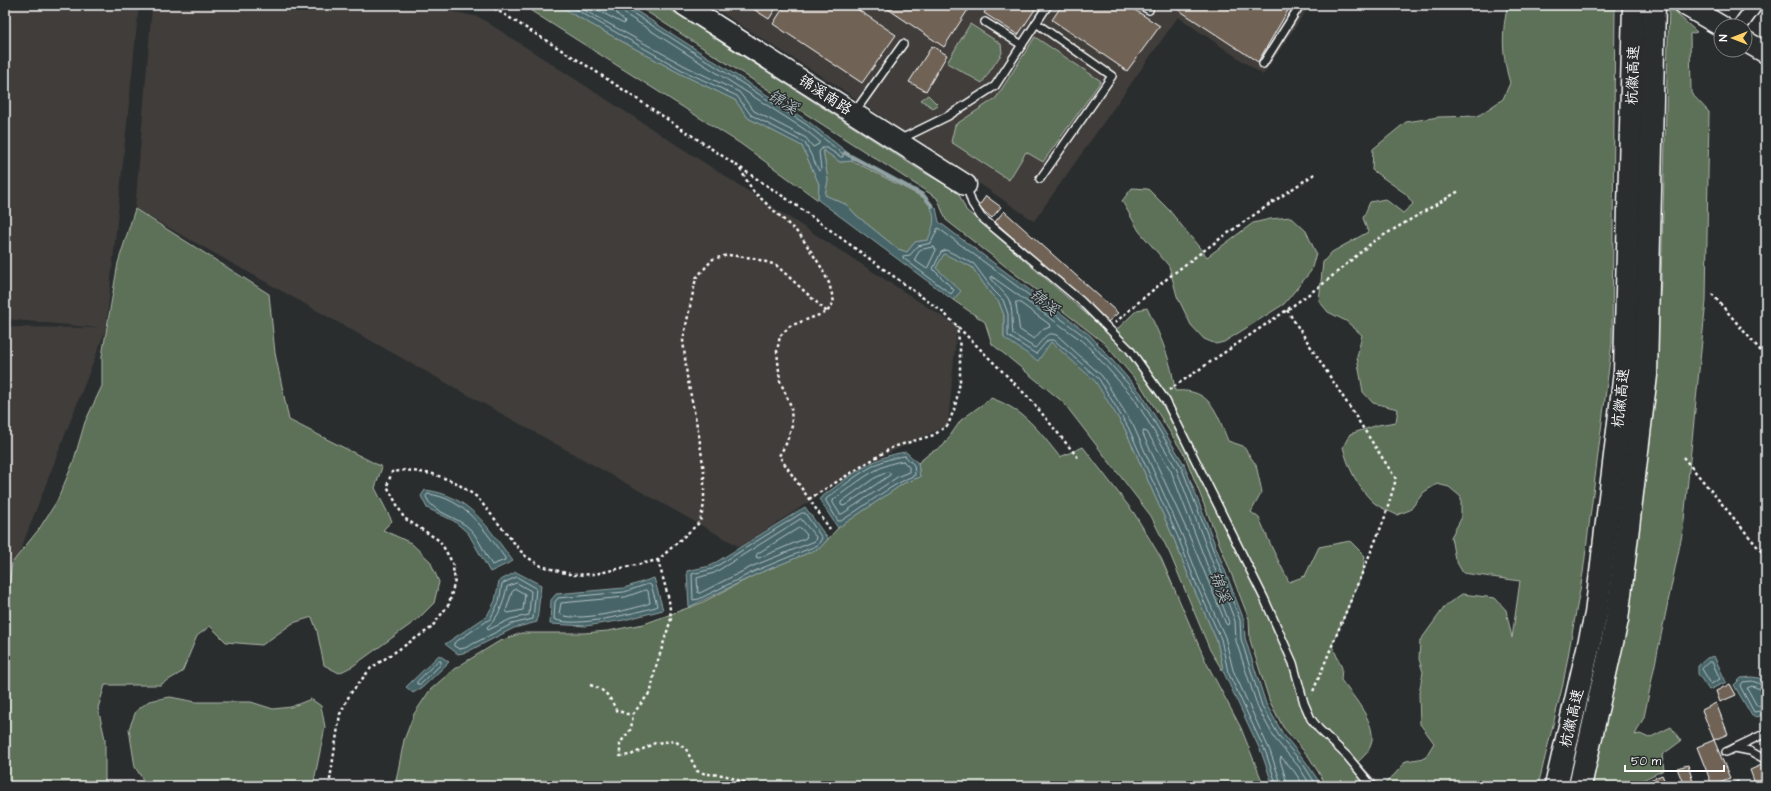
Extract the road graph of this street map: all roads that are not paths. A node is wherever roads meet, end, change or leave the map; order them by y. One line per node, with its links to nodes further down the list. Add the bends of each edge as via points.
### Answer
1 (684, 5): 19 (street, 锦溪南路)
2 (1048, 5): 13 (lane)
3 (1140, 5): 9 (lane)
4 (1300, 5): 18 (lane)
5 (1634, 5): 28 (highway, 杭徽高速, via 1625,372 1596,614)
6 (1685, 5): 11 (street)
7 (1755, 5): 10 (street)
8 (1654, 9): 29 (highway, 杭徽高速, via 1646,375 1618,620)
9 (1149, 10)
10 (1746, 18)
11 (1713, 21)
12 (985, 22): 15 (lane)
13 (1036, 23): 15 (lane); 21 (lane, via 1112,76)
14 (903, 44): 19 (lane)
15 (1022, 45): 20 (lane, via 996,86 948,116)
16 (1753, 45): 17 (street)
17 (1766, 53)
18 (1263, 64)
19 (854, 114): 20 (street, 锦溪南路)
20 (897, 141): 22 (street, 锦溪南路)
21 (1040, 179)
22 (966, 185): 27 (lane, via 972,203 981,217 1082,301 1130,350 1162,394 1264,598 1293,663 1310,718)
23 (1766, 733): 24 (lane)
24 (1735, 748): 25 (lane); 26 (lane, via 1750,750)
25 (1726, 752)
26 (1766, 760)
27 (1372, 786)
28 (1556, 786)
29 (1580, 786)

